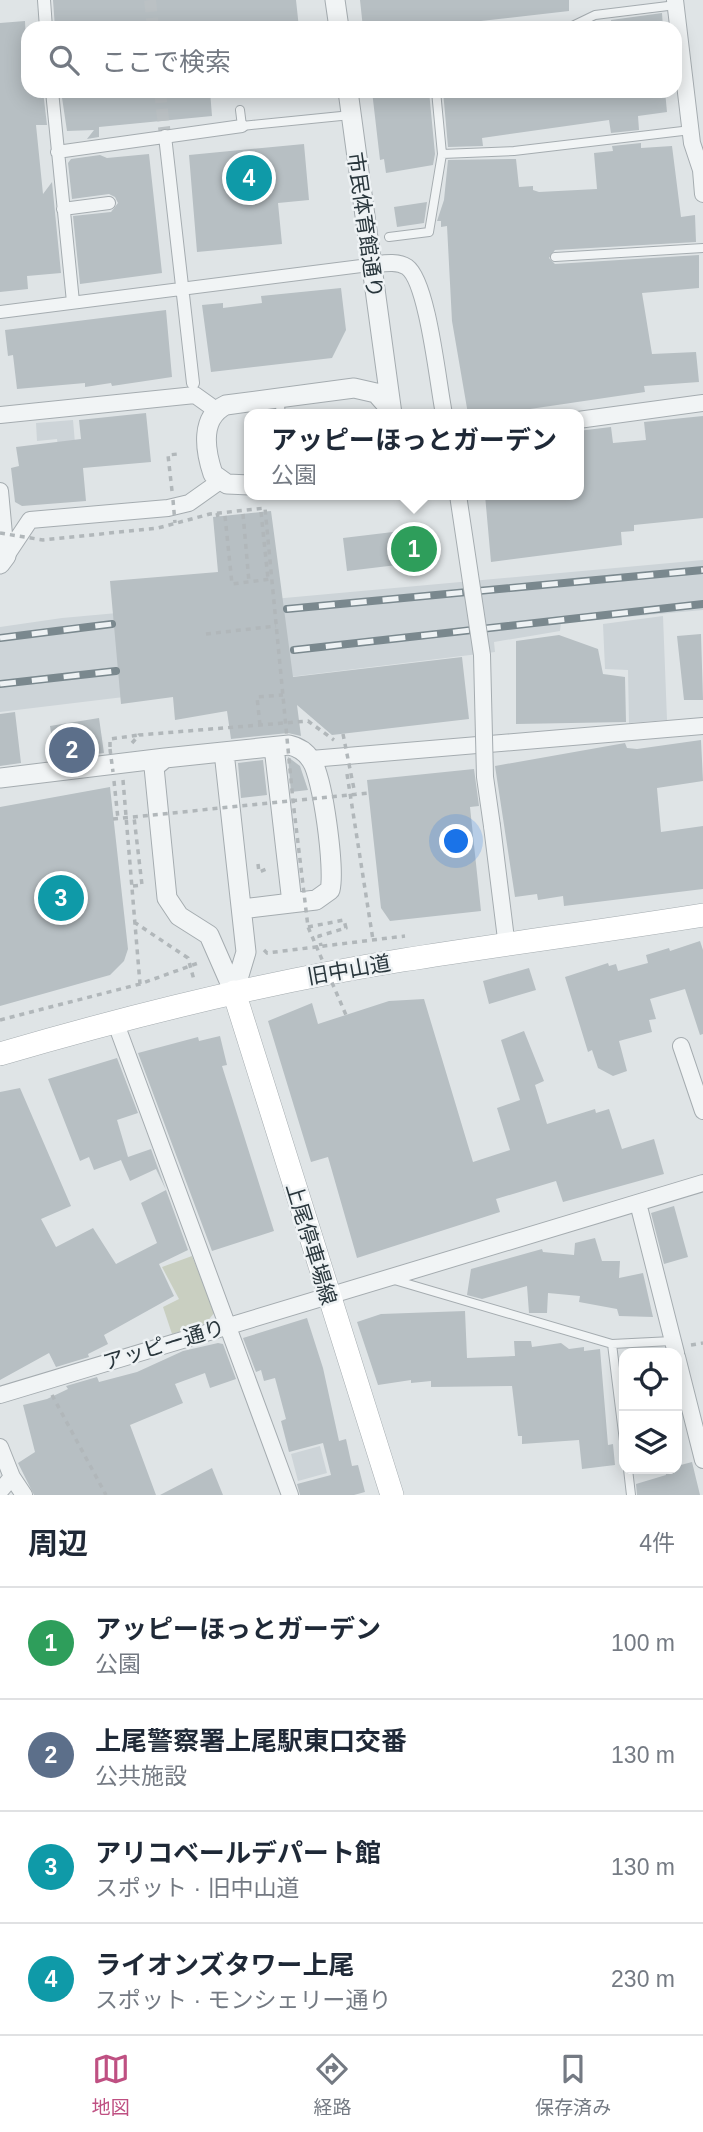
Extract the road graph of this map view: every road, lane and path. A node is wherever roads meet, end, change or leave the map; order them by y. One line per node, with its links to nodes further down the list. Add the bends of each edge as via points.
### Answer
1 (44, 0): 4 (street)
2 (335, 0): 5 (street)
3 (676, 3): 6 (lane, via 595,15); 7 (street)
4 (46, 21)
5 (338, 21)
6 (583, 21)
7 (678, 21)
8 (682, 54): 15 (street)
9 (53, 98): 17 (street)
10 (349, 98): 13 (street, 市民体育館通り)
11 (437, 98): 18 (lane)
12 (240, 110): 14 (lane)
13 (351, 115): 14 (lane); 26 (street, 市民体育館通り)
14 (242, 126): 16 (street)
15 (691, 130): 18 (lane, via 514,151); 19 (street)
16 (165, 136): 17 (street); 27 (street)
17 (57, 152): 22 (street)
18 (442, 154): 23 (lane, via 429,232)
19 (702, 169): 20 (street)
20 (703, 194)
21 (109, 203): 22 (street)
22 (63, 209): 28 (street)
23 (389, 237)
24 (703, 248): 25 (lane)
25 (555, 257)
26 (369, 265): 27 (street); 30 (street, 市民体育館通り); 35 (street, via 392,262 406,266 421,288)
27 (184, 288): 28 (street); 31 (street)
28 (72, 302): 29 (street)
29 (0, 312)
30 (383, 359): 32 (street, via 374,377); 37 (street, 市民体育館通り)
31 (193, 383)
32 (354, 388): 34 (street); 36 (street, via 376,393)
33 (703, 403): 40 (street)
34 (280, 406): 38 (street, via 226,405)
35 (442, 407)
36 (389, 409)
37 (391, 409)
38 (216, 410): 39 (street, via 195,395); 42 (street, via 206,426 210,464)
39 (0, 415)
40 (584, 419)
41 (178, 454): 49 (path, bridge, via 168,455)
42 (220, 481): 43 (street); 51 (street, via 189,503 168,508 30,520)
43 (244, 484)
44 (0, 491): 51 (street)
45 (459, 500): 84 (street, bridge, via 482,655 485,765)
46 (261, 512): 52 (path)
47 (243, 514): 53 (path)
48 (225, 516): 53 (path, via 232,584)
49 (175, 523): 50 (path, bridge, via 43,540); 52 (path, bridge, via 265,508)
50 (0, 534)
51 (3, 560)
52 (270, 579): 53 (path); 54 (path, bridge)
53 (249, 582)
54 (276, 626): 55 (path); 56 (path, bridge)
55 (206, 634)
56 (283, 695): 57 (path, via 257,697); 70 (path, bridge)
57 (260, 725)
58 (703, 726): 64 (street)
59 (344, 734): 69 (path, bridge)
60 (139, 735): 71 (path, bridge, via 110,739 115,819)
61 (274, 747): 62 (street); 64 (street, via 297,747); 75 (street)
62 (224, 752): 63 (street); 76 (street)
63 (164, 758): 67 (street); 89 (street, via 153,773 167,898 179,916 209,935)
64 (311, 759): 75 (street, via 321,783 331,883 323,897)
65 (123, 771): 74 (path)
66 (342, 771): 72 (path, via 347,774)
67 (0, 778)
68 (368, 793): 69 (path, bridge)
69 (355, 794): 70 (path, bridge)
70 (293, 801): 71 (path, bridge); 79 (path, bridge)
71 (134, 817): 74 (path, via 142,885)
72 (358, 846): 73 (path); 81 (path)
73 (348, 848)
74 (133, 886): 78 (path)
75 (292, 903): 76 (street)
76 (242, 909): 89 (street, via 246,952)
77 (703, 915): 84 (main road, 旧中山道)
78 (134, 922): 86 (path, via 188,958); 88 (path)
79 (308, 927): 82 (path, via 344,920 346,928 319,936); 90 (path, bridge)
80 (415, 935): 81 (path)
81 (373, 940): 82 (path)
82 (321, 946): 83 (path, via 267,953)
83 (260, 947)
84 (507, 947): 89 (main road, 旧中山道, via 403,960)
85 (207, 961): 86 (path)
86 (190, 964): 87 (path); 88 (path)
87 (194, 980)
88 (140, 984): 91 (path)
89 (234, 992): 92 (main road, 旧中山道); 99 (main road, 上尾停車場線)
90 (346, 1015)
91 (0, 1020)
92 (114, 1021): 94 (main road, 旧中山道); 100 (street)
93 (681, 1046): 95 (street)
94 (0, 1054)
95 (703, 1111)
96 (703, 1184): 97 (street, アッピー通り)
97 (638, 1203): 98 (street, アッピー通り); 103 (street)
98 (389, 1278): 99 (street, アッピー通り); 101 (lane)
99 (328, 1297): 100 (street, アッピー通り); 116 (main road, 上尾停車場線)
100 (228, 1326): 105 (street, アッピー通り); 115 (street)
101 (612, 1344): 102 (lane); 107 (lane)
102 (648, 1348)
103 (674, 1348)
104 (682, 1378): 109 (street)
105 (45, 1381): 106 (street, アッピー通り); 114 (path)
106 (0, 1395)
107 (620, 1411)
108 (0, 1447): 111 (street)
109 (703, 1460)
110 (629, 1474): 117 (lane)
111 (12, 1477): 112 (street); 113 (street)
112 (0, 1491)
113 (24, 1495)
114 (106, 1495)
115 (290, 1495)
116 (392, 1495)
117 (631, 1495)

